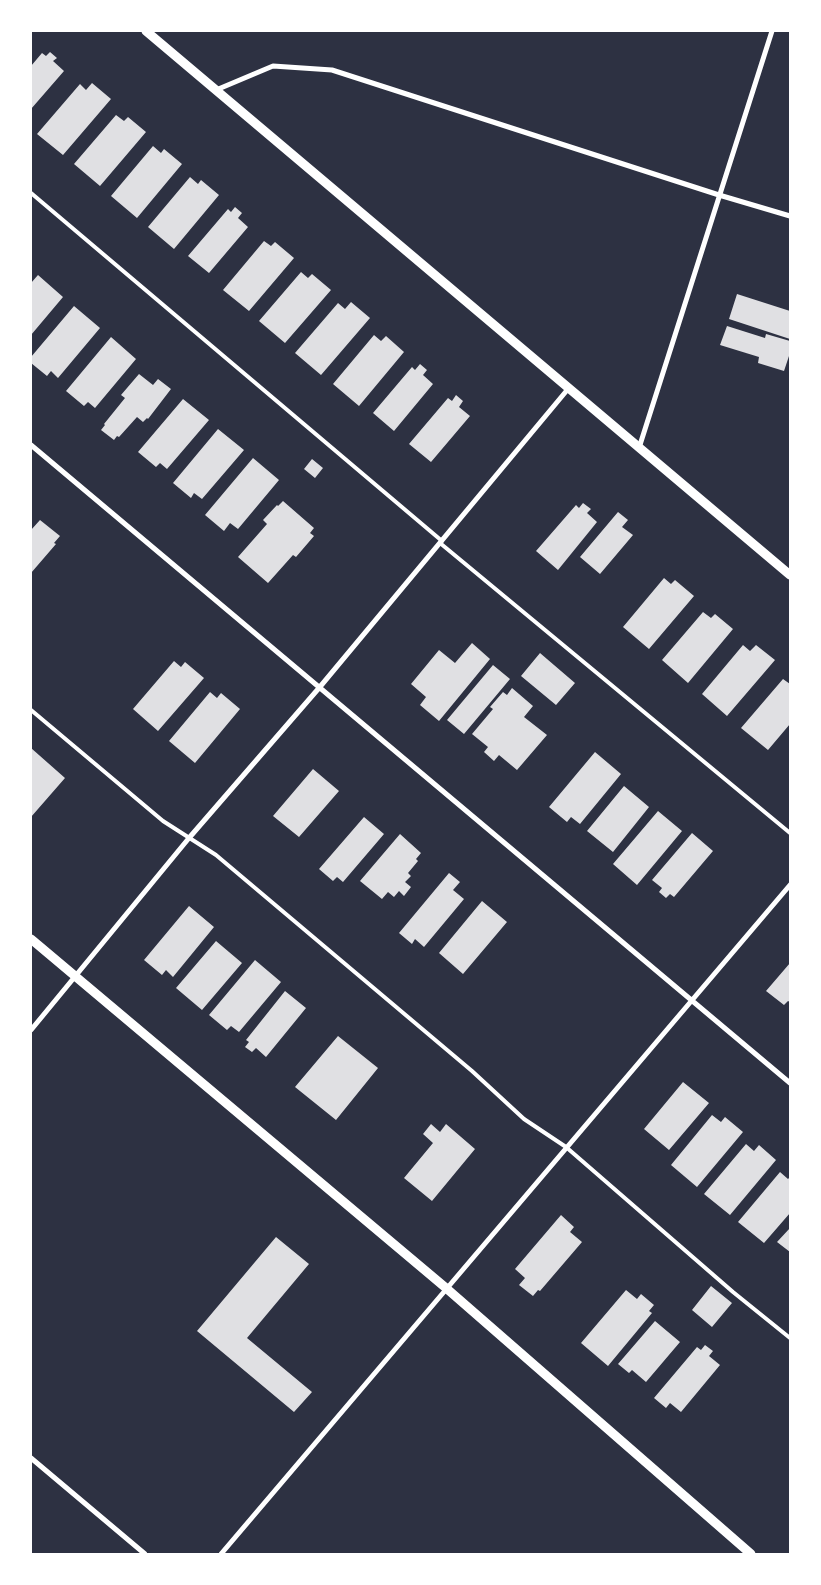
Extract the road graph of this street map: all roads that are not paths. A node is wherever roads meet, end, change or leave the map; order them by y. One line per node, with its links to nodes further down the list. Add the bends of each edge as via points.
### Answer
1 (146, 31): 3 (street)
2 (772, 31): 5 (street)
3 (215, 90): 5 (street, via 273,66 332,70); 7 (street)
4 (31, 193): 10 (lane)
5 (719, 195): 6 (street); 9 (street)
6 (790, 216)
7 (568, 389): 9 (street); 10 (street)
8 (31, 445): 12 (street)
9 (639, 448): 11 (street)
10 (441, 542): 12 (street); 14 (lane)
11 (790, 575)
12 (319, 688): 15 (street); 19 (street)
13 (31, 710): 15 (lane, via 163,821)
14 (790, 833)
15 (189, 838): 18 (street); 22 (lane, via 231,867 524,1119)
16 (790, 885): 19 (street)
17 (31, 940): 18 (street)
18 (76, 977): 20 (street); 23 (street)
19 (691, 1000): 21 (street); 22 (street)
20 (31, 1030)
21 (790, 1084)
22 (566, 1147): 23 (street); 24 (lane)
23 (446, 1288): 27 (street); 28 (street)
24 (790, 1338)
25 (31, 1458): 26 (street)
26 (145, 1554)
27 (221, 1554)
28 (751, 1554)

